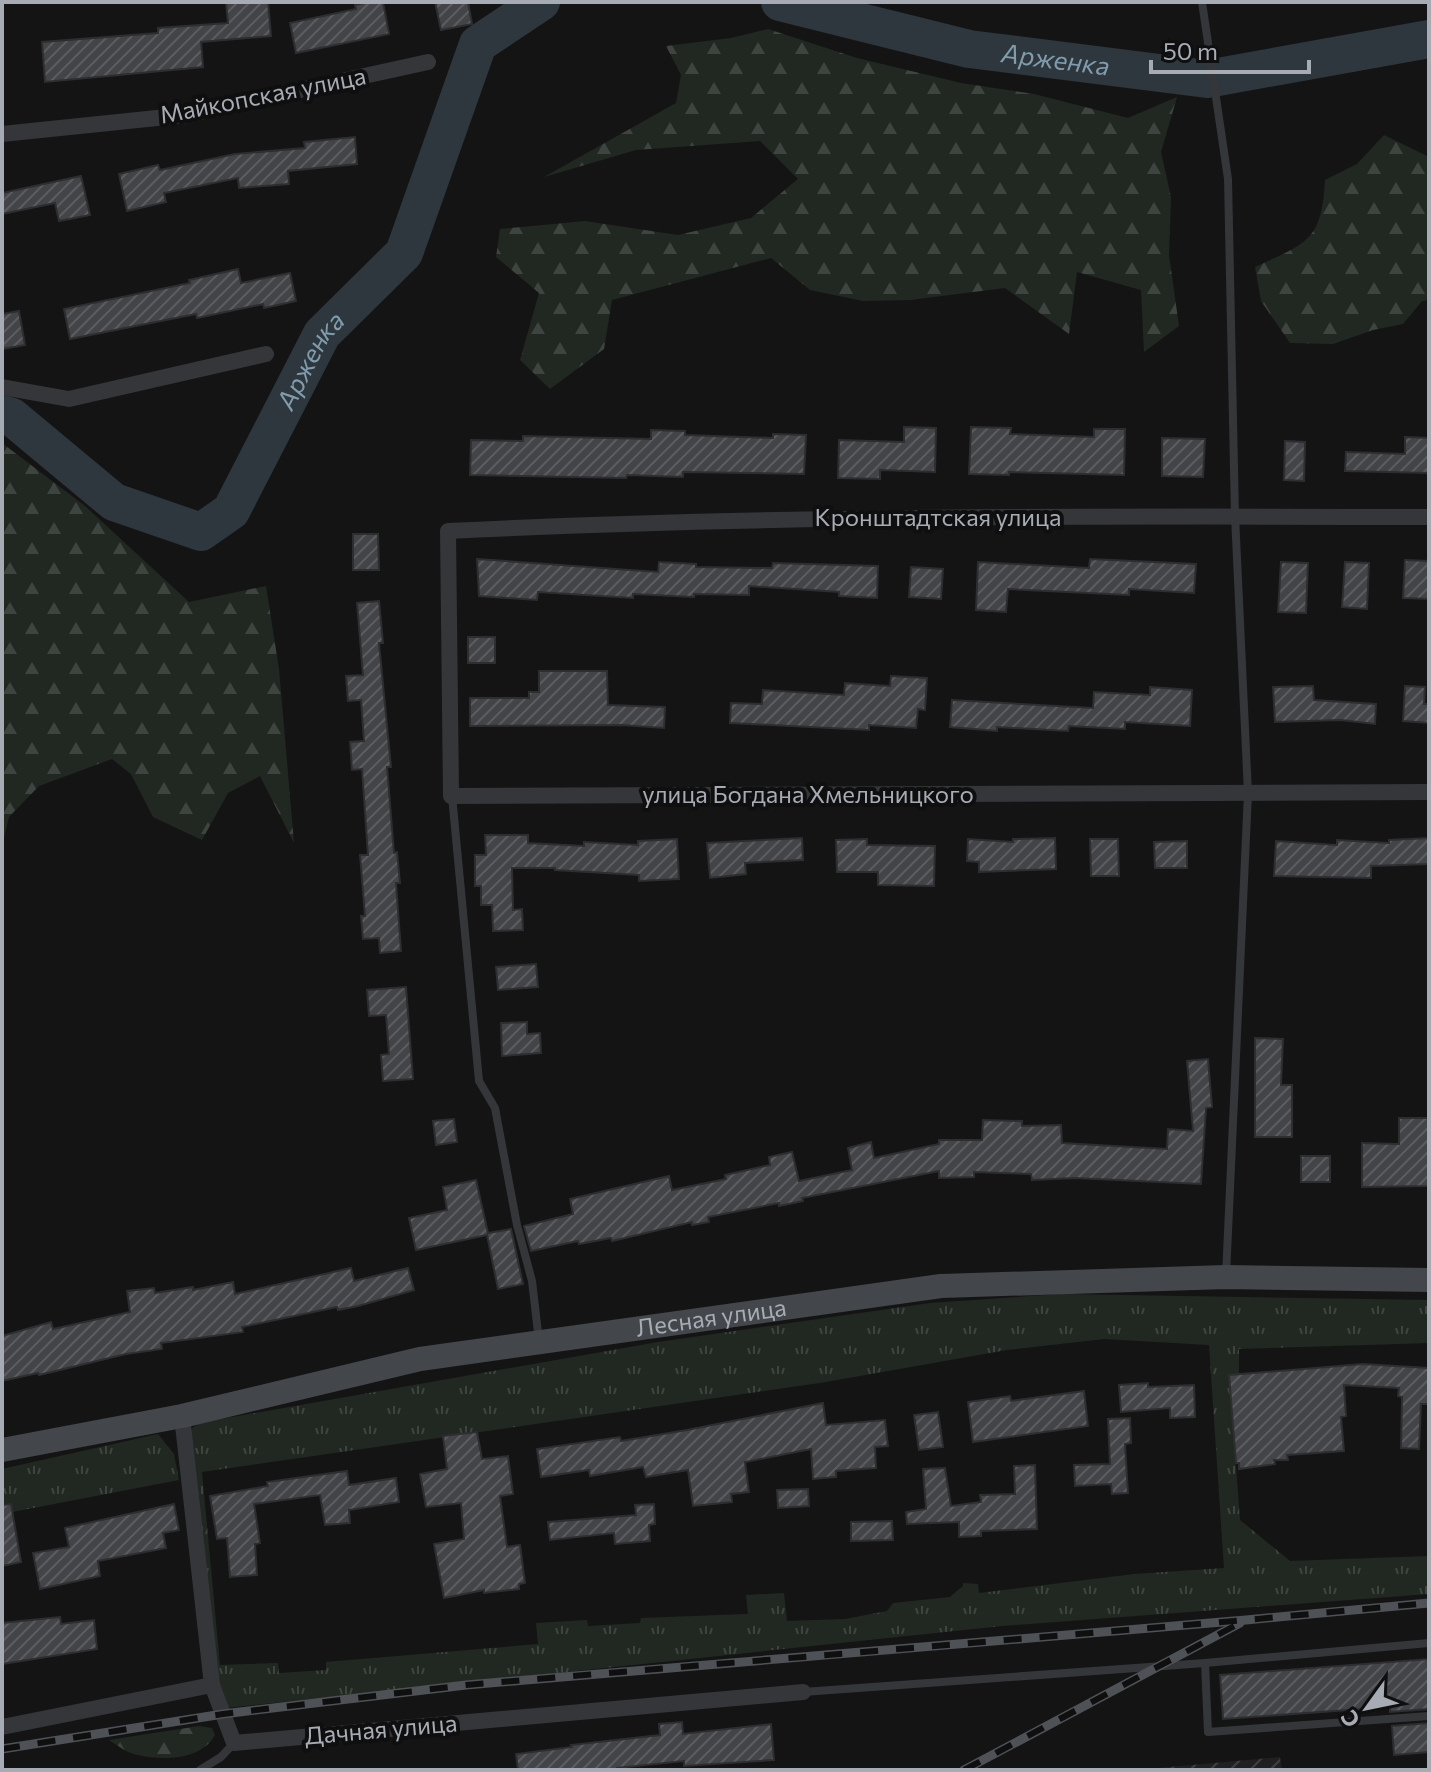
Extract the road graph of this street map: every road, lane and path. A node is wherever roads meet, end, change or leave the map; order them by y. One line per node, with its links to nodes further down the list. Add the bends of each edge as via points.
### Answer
1 (1202, 2): 6 (lane, via 1228,179)
2 (428, 62): 3 (street, Майкопская улица, via 186,115)
3 (2, 134)
4 (266, 354): 5 (street, via 69,399)
5 (2, 387)
6 (1235, 516): 7 (street, Кронштадтская улица); 9 (lane); 10 (street, Кронштадтская улица, via 722,520 448,531)
7 (1429, 517)
8 (1429, 792): 9 (street, улица Богдана Хмельницкого)
9 (1248, 793): 10 (street, улица Богдана Хмельницкого); 11 (lane)
10 (451, 796): 13 (lane, via 479,1081 495,1108 532,1281)
11 (1226, 1277): 12 (street, Лесная улица); 13 (street, Лесная улица, via 941,1286)
12 (1429, 1280)
13 (539, 1343): 14 (street, Лесная улица, via 420,1359)
14 (182, 1416): 15 (street, Лесная улица); 18 (street)
15 (2, 1450)
16 (1429, 1643): 17 (lane)
17 (1205, 1663): 19 (lane); 20 (lane, via 1208,1732)
18 (212, 1685): 21 (street); 22 (street)
19 (803, 1692): 22 (street, Дачная улица)
20 (1429, 1716)
21 (2, 1727)
22 (234, 1743): 23 (lane)
23 (200, 1770)

